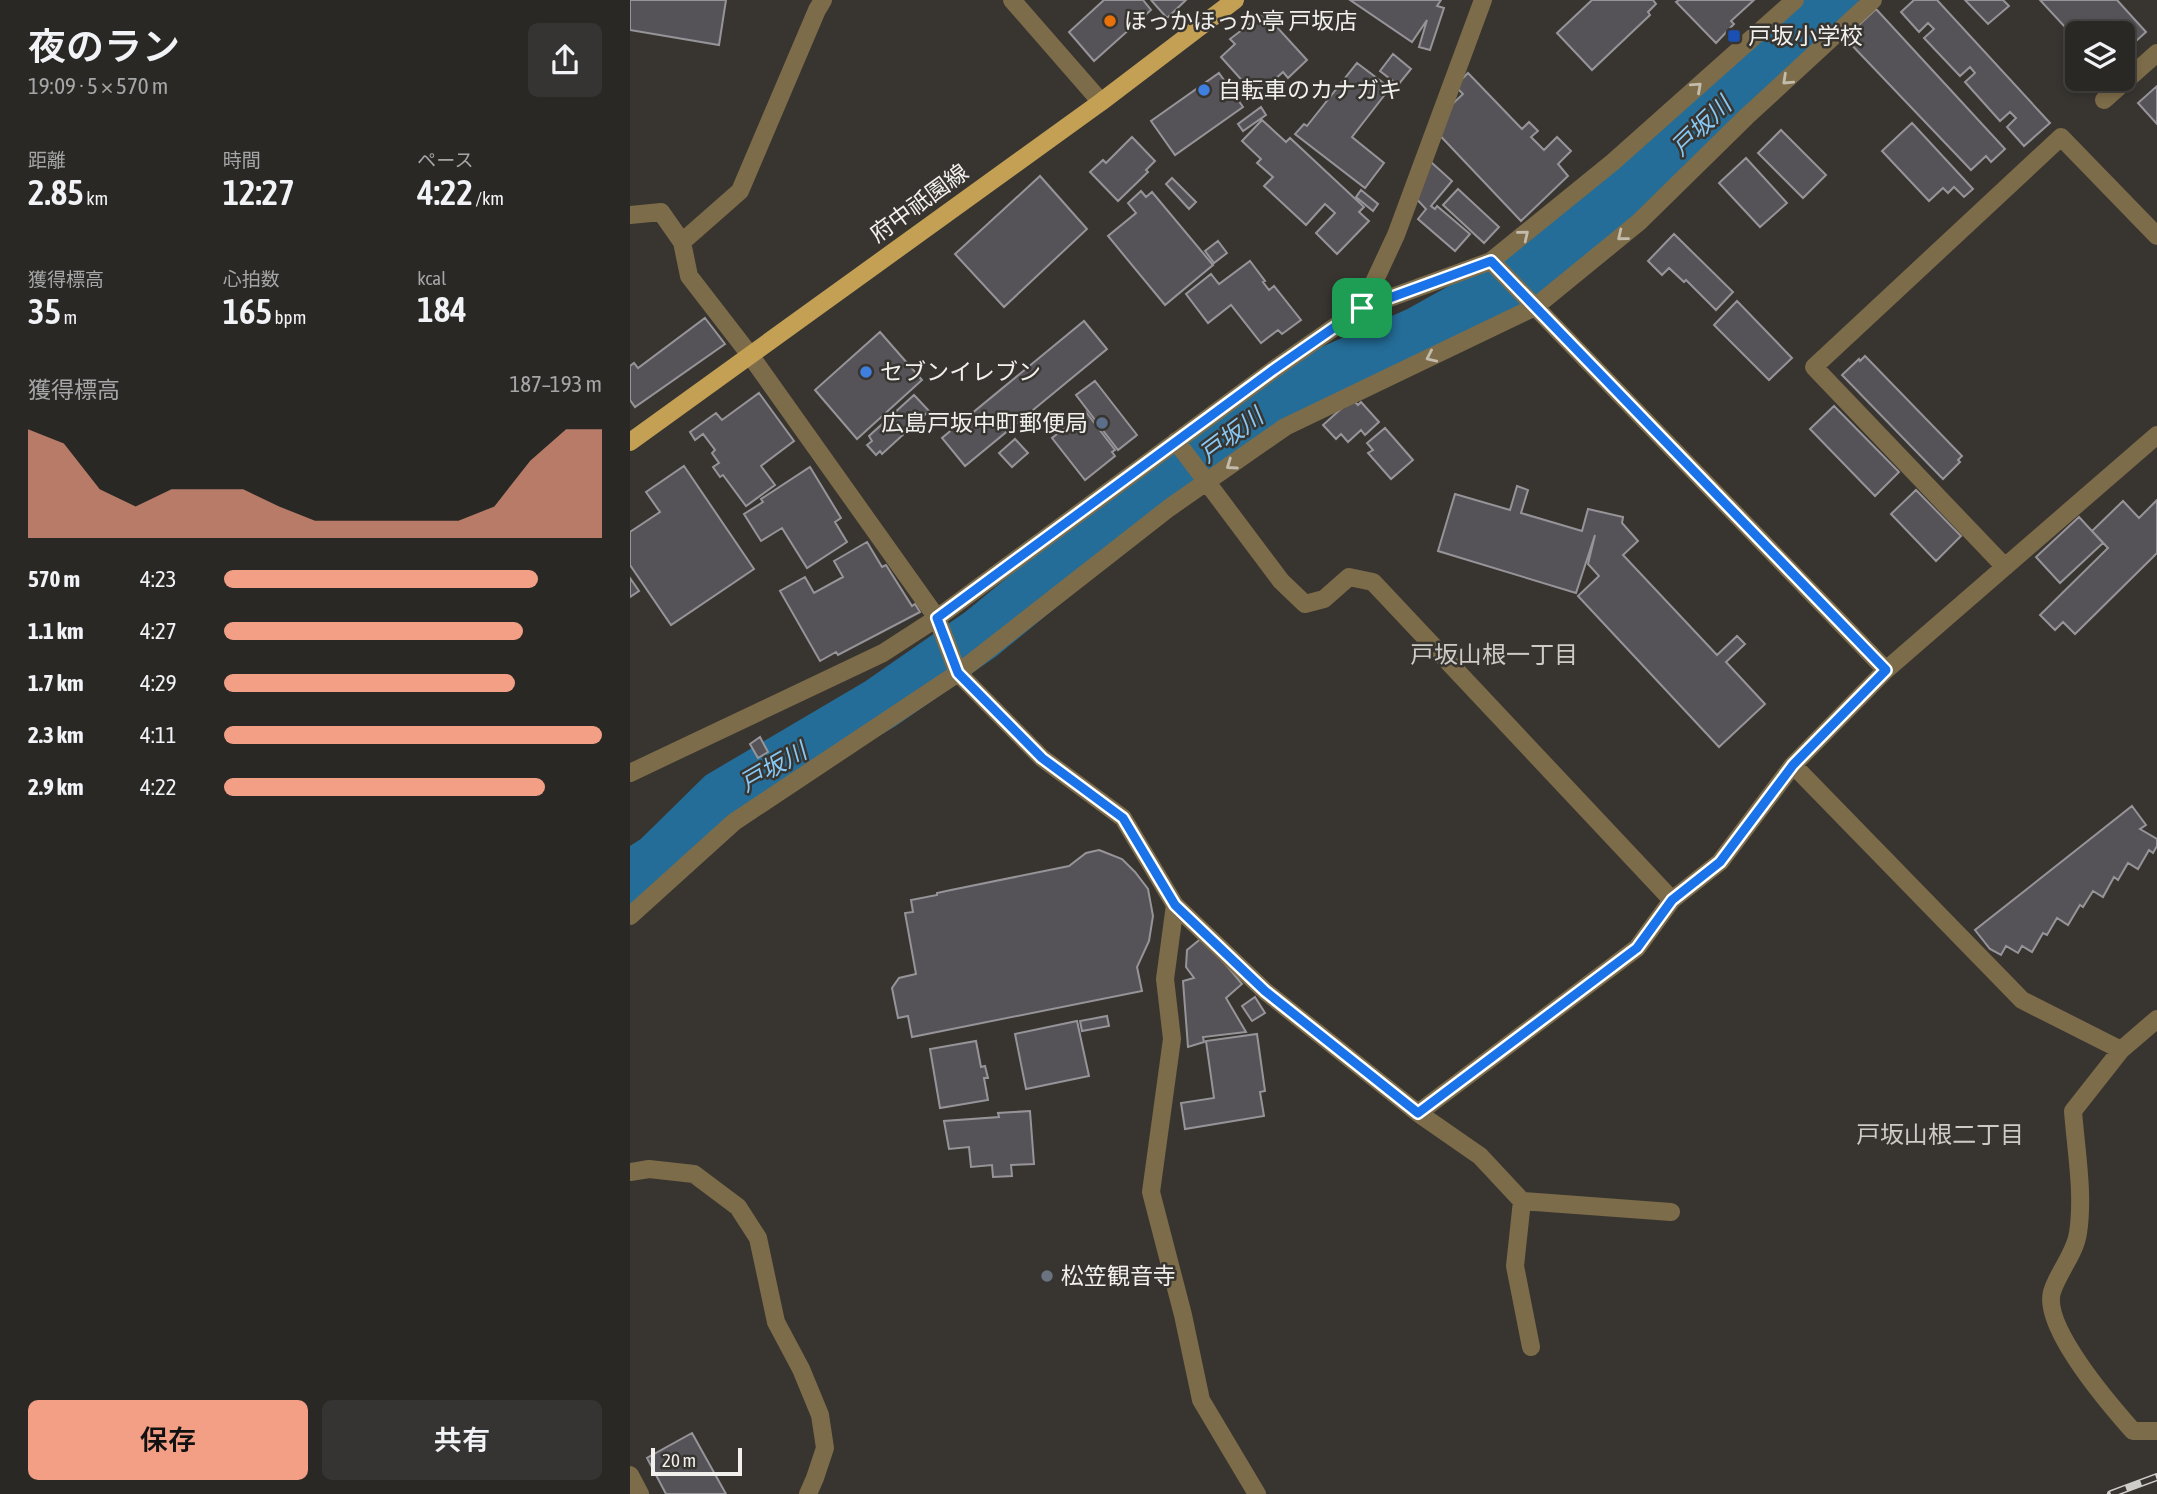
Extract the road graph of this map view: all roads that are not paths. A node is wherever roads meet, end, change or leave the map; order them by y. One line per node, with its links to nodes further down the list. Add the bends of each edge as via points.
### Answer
1 (823, 0): 12 (street, via 740,191)
2 (1012, 0): 9 (street)
3 (1234, 0): 9 (main road, 府中祇園線)
4 (1483, 0): 15 (street, via 1396,235)
5 (1795, 0): 13 (street, one-way to 5)
6 (1873, 0): 14 (street, one-way to 14, via 1639,222)
7 (2157, 53): 8 (street)
8 (2104, 100)
9 (1101, 102): 16 (main road, 府中祇園線)
10 (630, 215): 12 (street, via 661,212)
11 (2157, 236): 21 (street, via 2061,137 1814,367)
12 (682, 242): 16 (street, via 689,276)
13 (1497, 267): 14 (street); 15 (street)
14 (1530, 302): 20 (street, one-way to 20, via 1285,427); 24 (street)
15 (1362, 308): 19 (street)
16 (750, 355): 18 (main road, 府中祇園線); 22 (street)
17 (2156, 438): 21 (street)
18 (630, 442)
19 (1180, 446): 20 (street); 22 (street)
20 (1203, 477): 23 (street, via 1170,508); 27 (street, via 1281,581 1305,604 1324,598 1349,578 1373,582)
21 (2005, 567): 24 (street)
22 (937, 618): 23 (street); 26 (street, via 883,653)
23 (956, 667): 28 (street, via 1042,758 1123,818); 29 (street, via 734,822)
24 (1886, 670): 25 (street)
25 (1793, 765): 27 (street, via 1720,862); 31 (street, via 2022,1000)
26 (630, 773)
27 (1672, 900): 32 (street, via 1637,948)
28 (1175, 905): 32 (street, via 1265,991); 41 (street, via 1165,979 1172,1039 1152,1192 1201,1400)
29 (630, 916)
30 (2157, 1019): 31 (street)
31 (2121, 1050): 37 (street, via 2073,1111 2078,1236 2052,1292 2051,1308 2060,1332 2100,1393 2133,1431)
32 (1418, 1113): 34 (street, via 1480,1156)
33 (630, 1171): 40 (street, via 694,1174 738,1207 758,1238 776,1322 820,1415 825,1448)
34 (1522, 1201): 35 (street); 36 (street, via 1515,1266)
35 (1671, 1212)
36 (1531, 1347)
37 (2157, 1431)
38 (630, 1475): 39 (street)
39 (640, 1494)
40 (808, 1494)
41 (1257, 1494)

